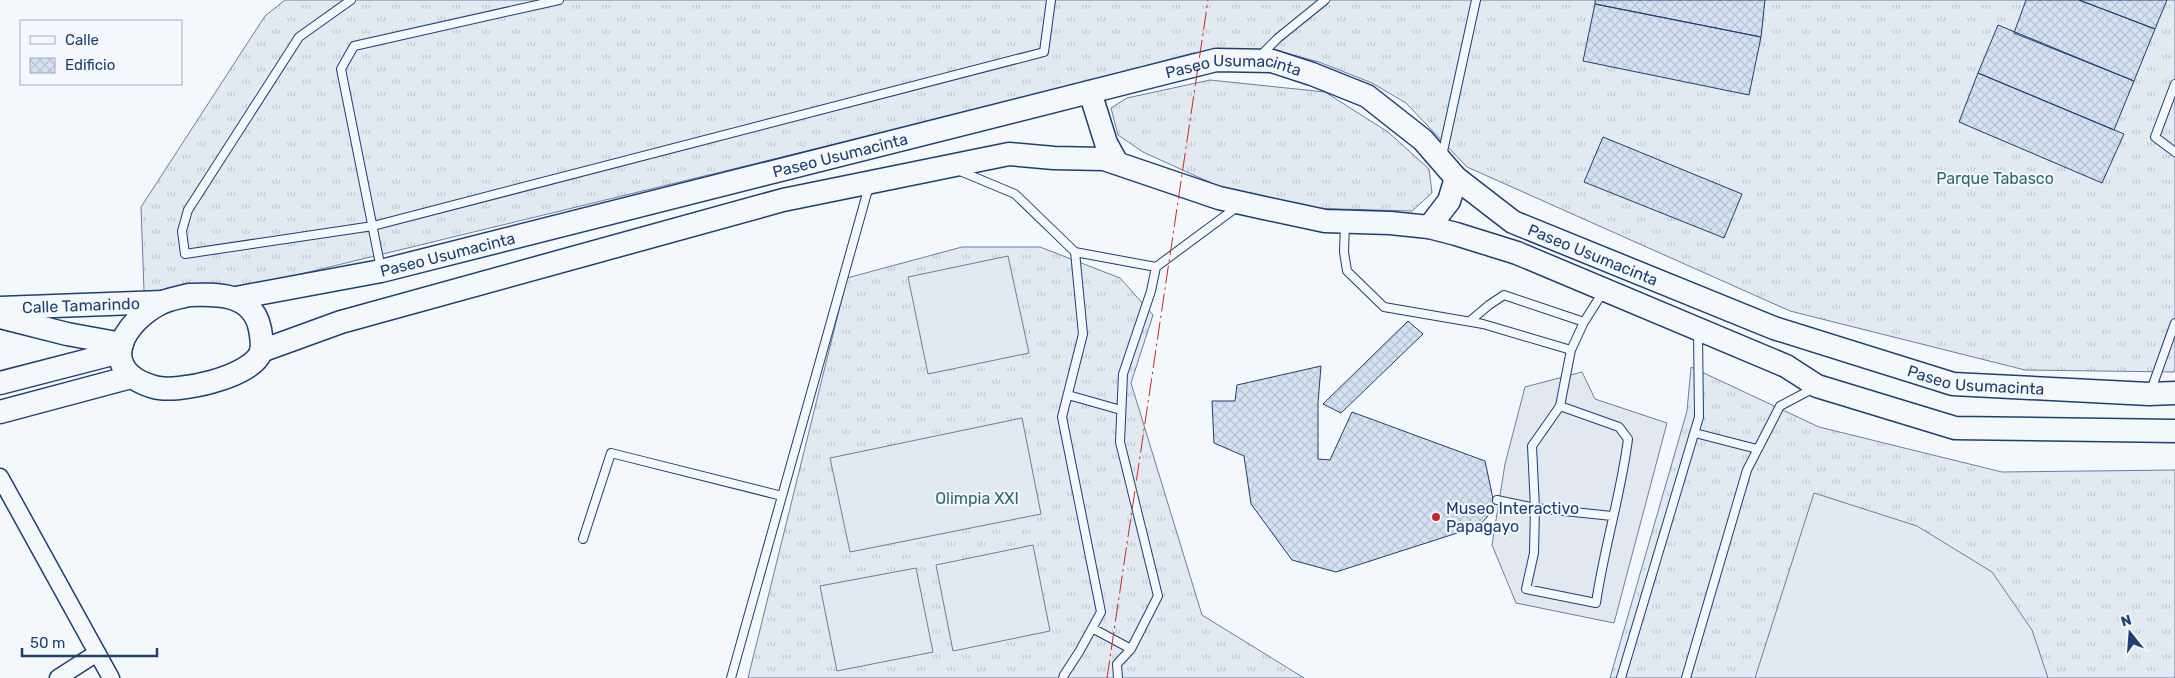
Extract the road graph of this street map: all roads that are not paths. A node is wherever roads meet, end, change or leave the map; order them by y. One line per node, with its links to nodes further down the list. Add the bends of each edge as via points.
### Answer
1 (351, 0): 17 (lane, via 299,37 188,210 182,232 186,254)
2 (559, 0): 17 (lane, via 354,46 341,69)
3 (1051, 0): 17 (lane, via 1044,52)
4 (1325, 0): 6 (lane)
5 (1476, 0): 10 (lane)
6 (1256, 60): 8 (main road, Paseo Usumacinta, via 1216,60); 10 (main road, Paseo Usumacinta, via 1272,61 1367,96 1423,140)
7 (2175, 84): 9 (lane, via 2155,137)
8 (1090, 92): 11 (main road, via 1106,143); 21 (main road, Paseo Usumacinta)
9 (2175, 152)
10 (1441, 161): 13 (main road, Paseo Usumacinta)
11 (1117, 163): 12 (main road, Paseo Usumacinta, via 1104,159 1009,154); 15 (main road, Paseo Usumacinta)
12 (949, 166): 14 (main road, Paseo Usumacinta); 19 (lane, via 1015,194)
13 (1456, 178): 18 (main road, via 1449,201); 38 (main road, Paseo Usumacinta, via 1513,222 1774,328 1953,384)
14 (870, 182): 33 (main road, Paseo Usumacinta, via 783,200 341,322); 47 (lane)
15 (1242, 204): 16 (main road, Paseo Usumacinta); 20 (lane)
16 (1345, 221): 18 (main road, Paseo Usumacinta); 27 (lane, via 1347,271 1384,306)
17 (373, 226): 21 (lane)
18 (1428, 228): 22 (main road, Paseo Usumacinta, via 1518,253)
19 (1075, 252): 20 (lane); 39 (lane, via 1083,334)
20 (1156, 267): 41 (lane, via 1152,291 1122,374)
21 (381, 271): 23 (main road, Paseo Usumacinta)
22 (1604, 289): 28 (lane); 30 (main road, Paseo Usumacinta)
23 (236, 298): 24 (main road, via 188,295); 33 (main road, via 254,315 259,325)
24 (163, 302): 25 (main road, Calle Tamarindo); 31 (main road, via 132,325)
25 (0, 308)
26 (0, 317): 31 (main road, Calle Tamarindo)
27 (1470, 322): 28 (lane, via 1504,295); 32 (lane)
28 (1584, 322): 32 (lane)
29 (2175, 323): 38 (lane)
30 (1698, 329): 36 (main road, Paseo Usumacinta, via 1786,366); 44 (lane, via 1699,418)
31 (121, 348): 34 (main road, via 121,364); 35 (main road)
32 (1571, 350): 40 (lane)
33 (261, 351): 34 (main road, via 255,360 225,378 174,390 156,388)
34 (131, 377): 42 (main road)
35 (0, 383)
36 (1817, 386): 43 (main road, Paseo Usumacinta, via 1955,428); 45 (lane, via 1780,406)
37 (2175, 393): 38 (main road, Paseo Usumacinta)
38 (2149, 394)
39 (1068, 395): 41 (lane); 52 (lane, via 1062,417 1101,612)
40 (1560, 406): 49 (lane, via 1532,446); 50 (lane, via 1619,427 1628,439 1624,474)
41 (1121, 410): 53 (lane, via 1120,442 1158,596)
42 (0, 412)
43 (2175, 431)
44 (1695, 432): 45 (lane); 60 (lane)
45 (1757, 450): 61 (lane, via 1747,470)
46 (0, 477): 54 (street)
47 (782, 496): 51 (lane, via 611,453); 57 (lane)
48 (1497, 500): 49 (lane)
49 (1535, 508): 50 (lane); 50 (lane, via 1534,554 1526,588 1596,604)
50 (1612, 516)
51 (582, 539)
52 (1092, 628): 53 (lane); 58 (lane)
53 (1131, 649): 59 (lane, via 1117,664)
54 (97, 654): 55 (street); 56 (street)
55 (58, 678)
56 (111, 678)
57 (731, 678)
58 (1064, 678)
59 (1118, 678)
60 (1621, 678)
61 (1686, 678)

